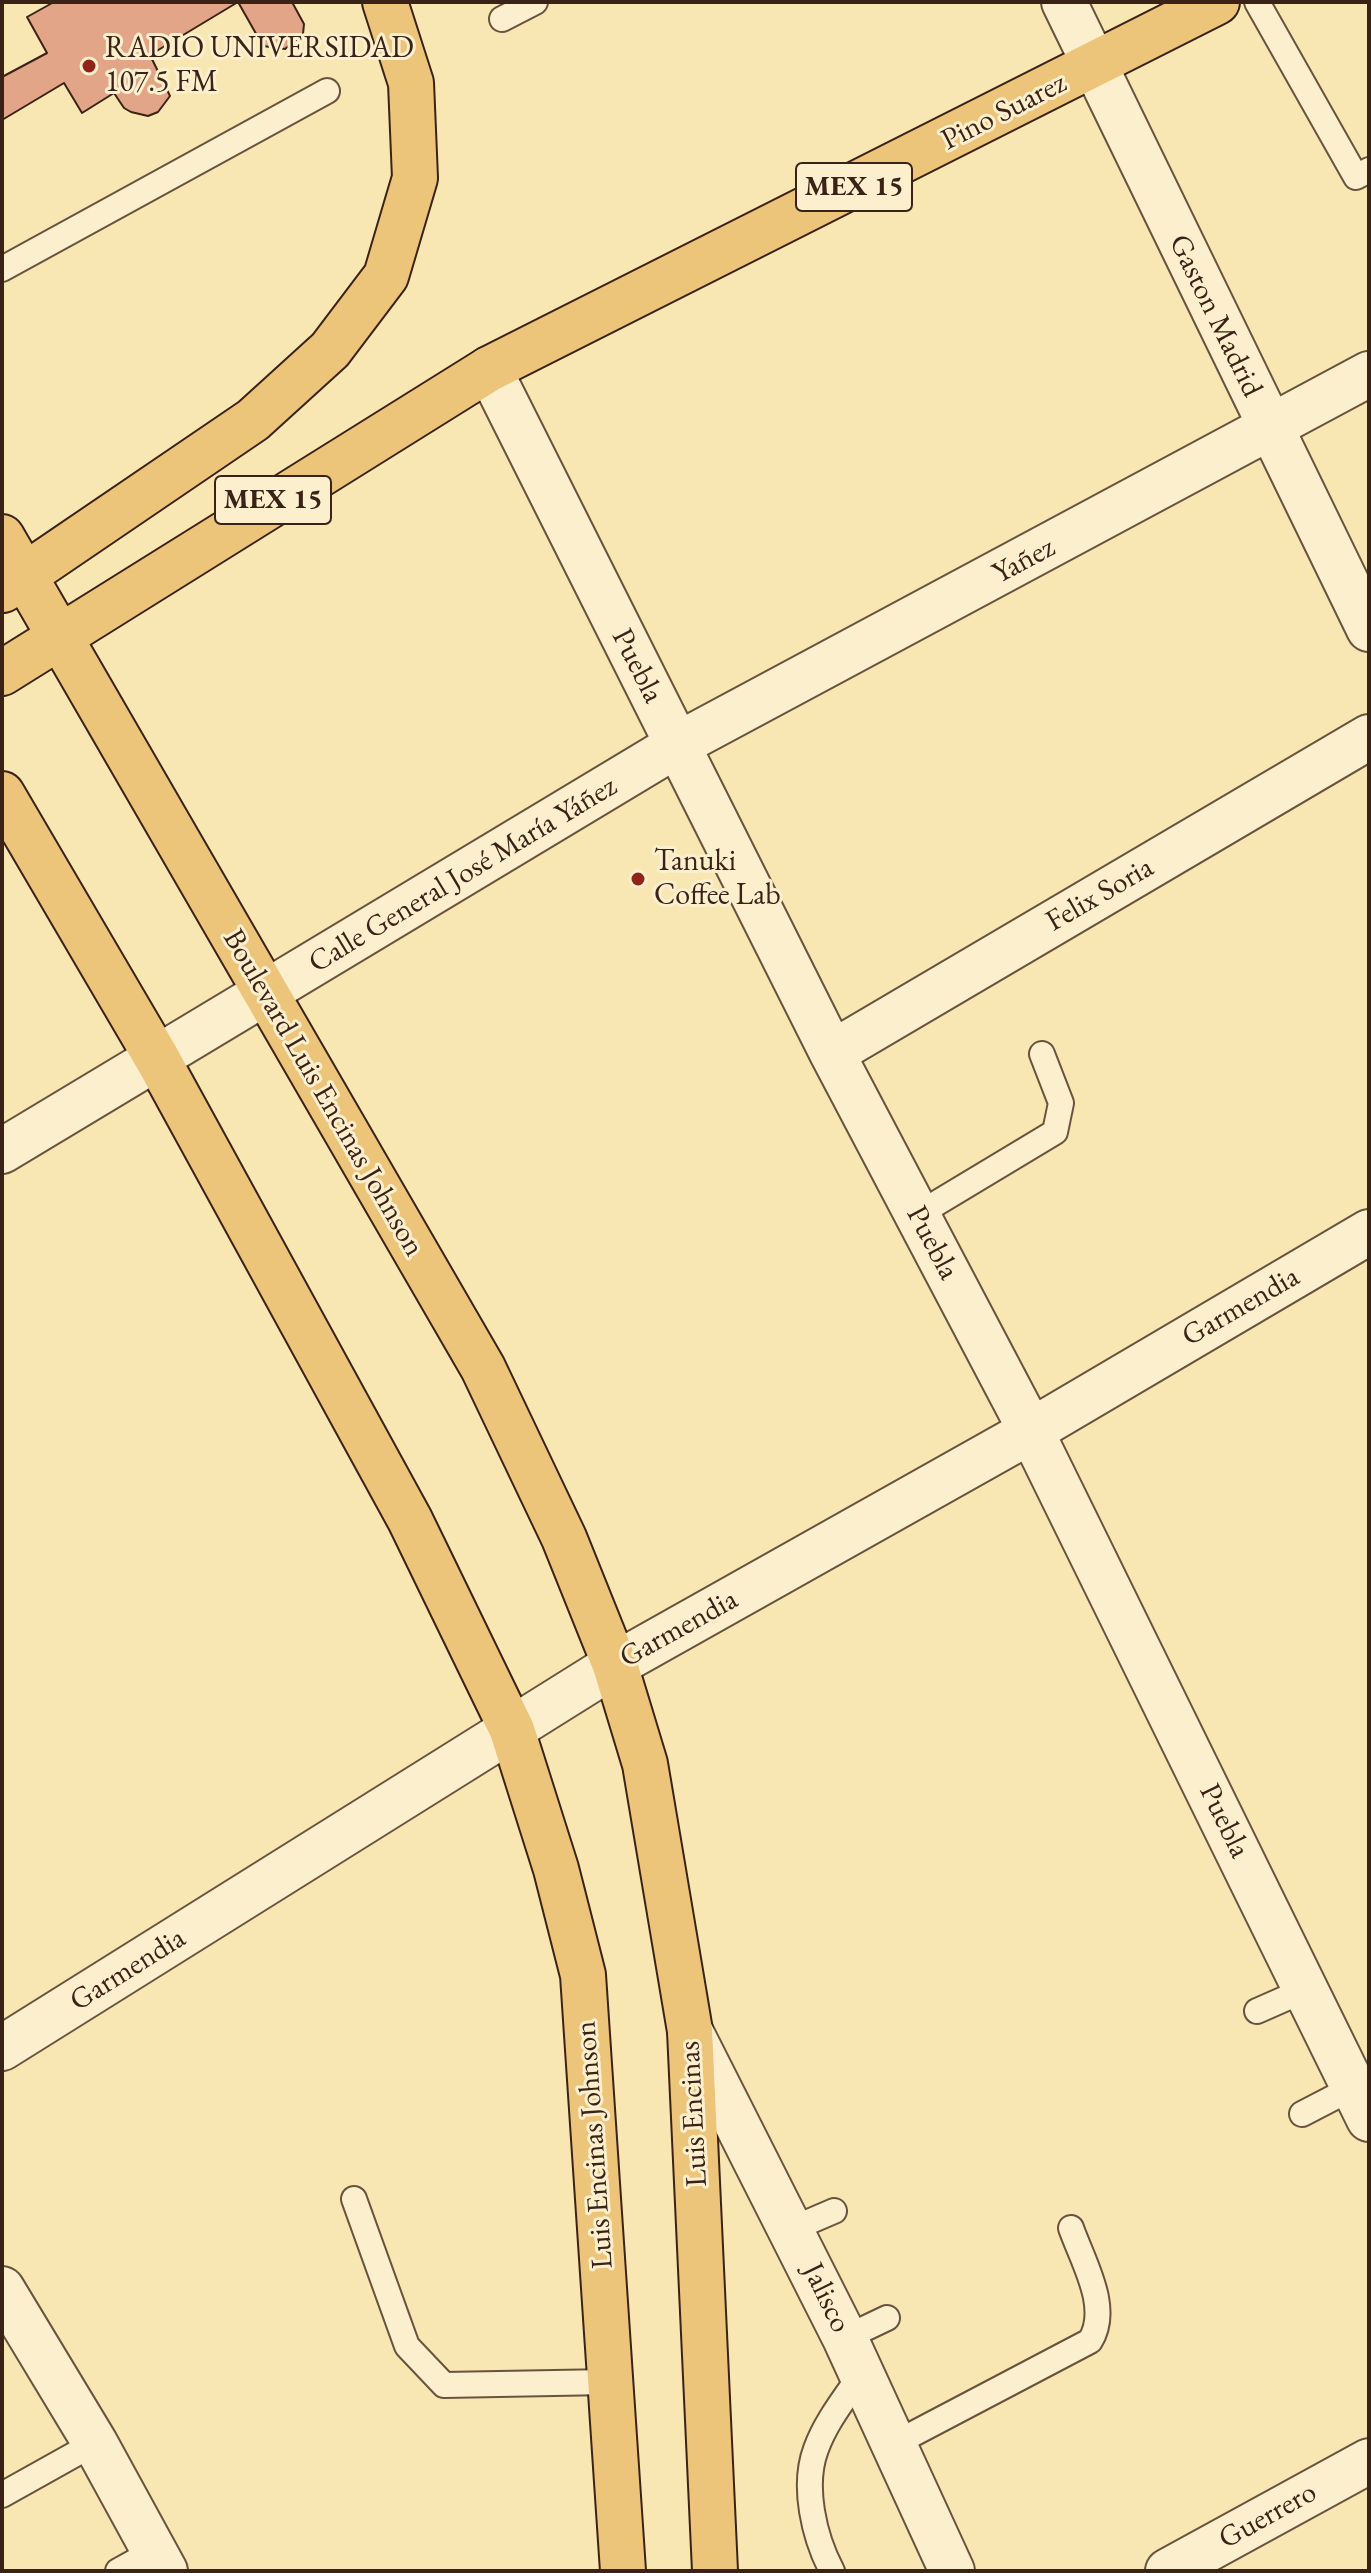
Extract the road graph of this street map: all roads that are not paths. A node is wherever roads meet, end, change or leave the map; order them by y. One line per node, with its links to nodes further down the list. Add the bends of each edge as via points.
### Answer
1 (385, 2): 15 (main road, via 411,83 415,178 386,276 330,350 253,420)
2 (535, 2): 6 (lane)
3 (1064, 2): 7 (street, Gaston Madrid)
4 (1217, 2): 7 (main road, Pino Suarez / MEX 15)
5 (1257, 2): 9 (lane, via 1356,177)
6 (502, 19)
7 (1094, 67): 11 (main road, Pino Suarez / MEX 15); 13 (street, Gaston Madrid)
8 (327, 91): 10 (lane)
9 (1369, 170)
10 (2, 269)
11 (489, 369): 17 (main road, MEX 15); 20 (street, Puebla)
12 (1369, 374): 13 (street, Yañez)
13 (1270, 429): 16 (street, Gaston Madrid); 20 (street, Yañez)
14 (2, 537): 15 (main road, Boulevard Luis Encinas Johnson)
15 (14, 583): 17 (main road, Boulevard Luis Encinas Johnson)
16 (1369, 629)
17 (60, 636): 18 (main road, MEX 15); 22 (main road, Boulevard Luis Encinas Johnson)
18 (2, 673)
19 (1369, 737): 23 (street, Felix Soria)
20 (677, 745): 22 (street, Calle General José María Yáñez); 23 (street, Puebla)
21 (2, 794): 25 (main road)
22 (265, 995): 25 (street, Calle General José María Yáñez); 30 (main road, Boulevard Luis Encinas Johnson, via 483,1368 564,1538)
23 (832, 1053): 27 (street, Puebla)
24 (1042, 1054): 27 (lane, via 1061,1103 1055,1132)
25 (158, 1060): 26 (street, Calle General José María Yáñez); 31 (main road, via 410,1520)
26 (2, 1151)
27 (917, 1215): 29 (street, Puebla)
28 (1369, 1232): 29 (street, Garmendia)
29 (1031, 1431): 30 (street, Garmendia); 32 (street, Puebla)
30 (615, 1665): 31 (street, Garmendia); 34 (main road, Luis Encinas, via 645,1764)
31 (512, 1730): 35 (street, Garmendia); 45 (main road, Luis Encinas Johnson, via 583,1975)
32 (1307, 1989): 33 (lane); 36 (street, Puebla)
33 (1257, 2011)
34 (690, 2031): 41 (street, Jalisco); 52 (main road, Luis Encinas)
35 (2, 2048)
36 (1361, 2103): 37 (lane)
37 (1302, 2114)
38 (354, 2199): 45 (lane, via 407,2346 444,2385)
39 (834, 2211): 41 (lane)
40 (1071, 2228): 47 (lane, via 1099,2311 1099,2326 1090,2341)
41 (792, 2229): 44 (street, Jalisco)
42 (2, 2289): 46 (street)
43 (887, 2318): 44 (lane)
44 (853, 2356): 47 (street, Jalisco); 53 (lane, via 815,2451 810,2481 813,2517)
45 (609, 2382): 51 (main road, Luis Encinas Johnson)
46 (95, 2443): 49 (lane); 50 (street)
47 (894, 2444): 54 (street, Jalisco)
48 (1369, 2461): 55 (street, Guerrero)
49 (2, 2495)
50 (146, 2564)
51 (623, 2571)
52 (715, 2571)
53 (832, 2571)
54 (952, 2571)
55 (1168, 2571)

